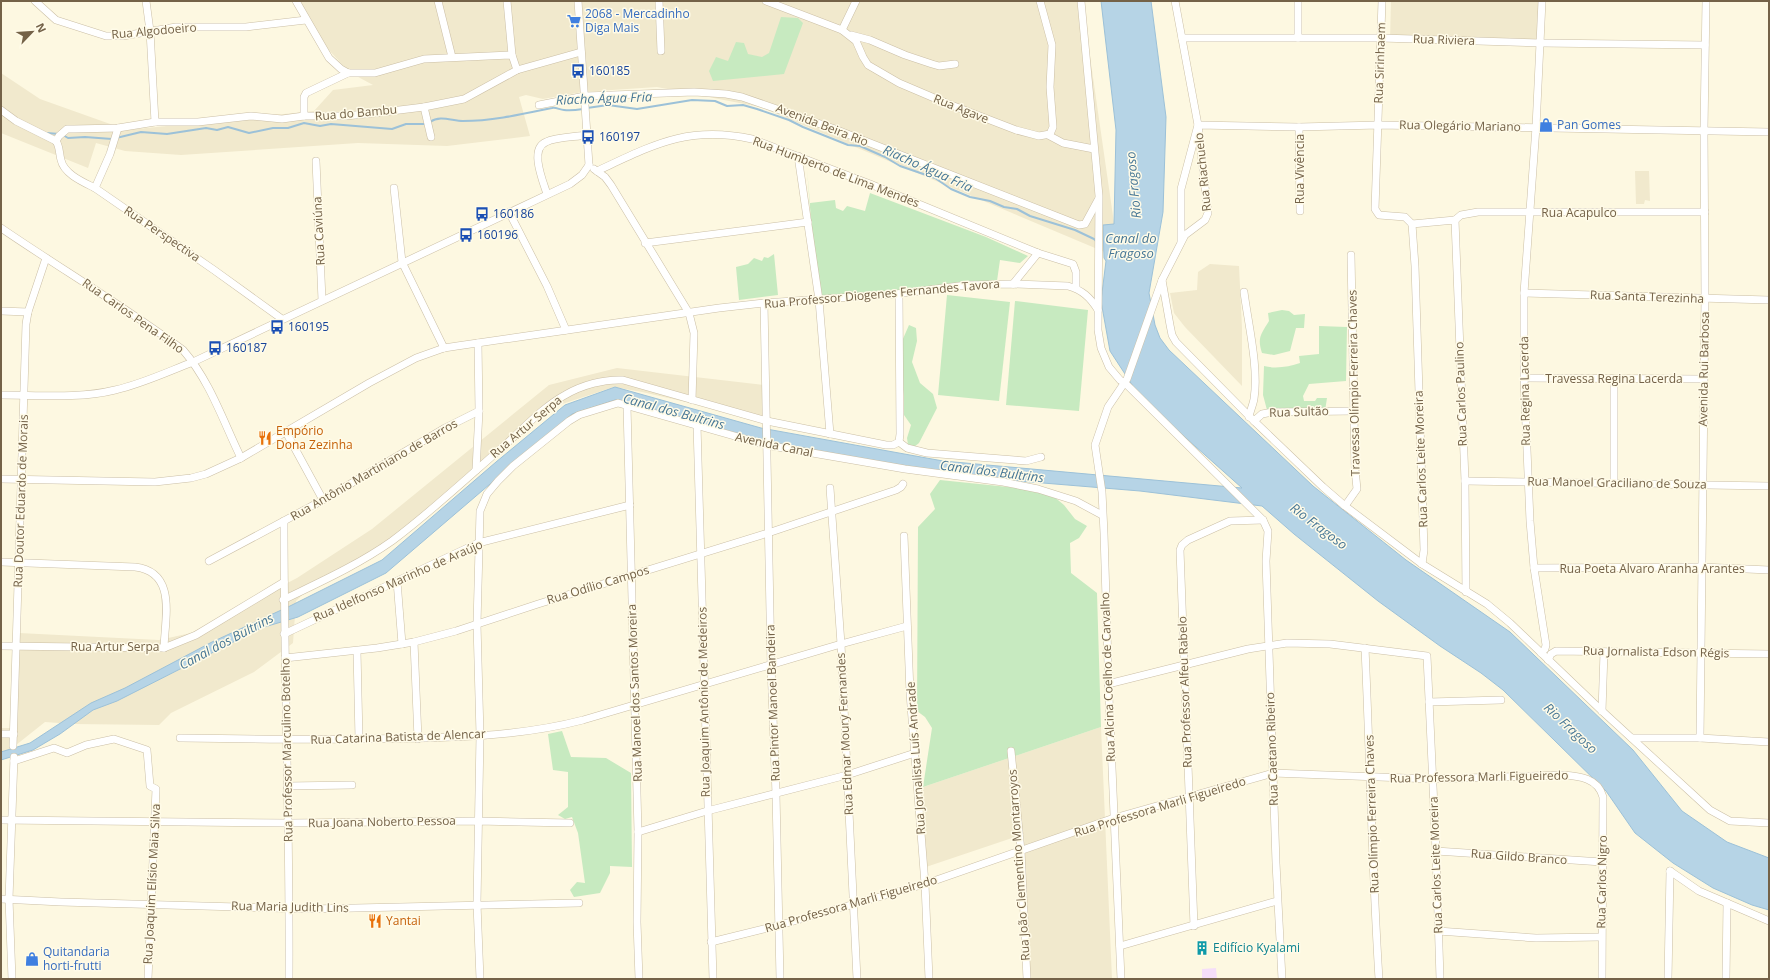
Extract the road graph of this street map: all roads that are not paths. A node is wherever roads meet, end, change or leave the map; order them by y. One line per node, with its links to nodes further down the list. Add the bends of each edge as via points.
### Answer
1 (35, 1): 19 (street, Rua Algodoeiro, via 56,20 106,36)
2 (146, 1): 19 (street)
3 (296, 1): 17 (street)
4 (438, 1): 29 (street)
5 (507, 1): 28 (street)
6 (578, 1): 26 (street)
7 (659, 1): 27 (street)
8 (766, 1): 18 (street, Rua Agave)
9 (856, 1): 18 (street)
10 (1040, 1): 47 (street, via 1052,53 1050,87 1053,129)
11 (1081, 1): 50 (street, Avenida Beira Rio)
12 (1175, 1): 21 (street, Rua Riachuelo)
13 (1298, 1): 22 (street)
14 (1382, 1): 23 (street, Rua Sirinhaem)
15 (1542, 1): 24 (street, Rua Regina Lacerda)
16 (1706, 1): 25 (street, Avenida Rui Barbosa)
17 (306, 20): 19 (street, Rua Algodoeiro, via 246,27); 32 (street, via 329,58)
18 (842, 30): 20 (street, Rua Agave)
19 (150, 31): 38 (street)
20 (849, 34): 30 (street, via 939,66); 47 (street, Rua Agave, via 856,41 865,62 900,83 1011,128 1032,135)
21 (1182, 38): 22 (street, Rua Riviera); 40 (street, Rua Riachuelo)
22 (1298, 38): 23 (street, Rua Riviera)
23 (1381, 38): 24 (street, Rua Riviera); 39 (street, Rua Sirinhaem)
24 (1540, 43): 25 (street, Rua Riviera); 42 (street, Rua Regina Lacerda)
25 (1706, 45): 44 (street, Avenida Rui Barbosa)
26 (582, 52): 31 (street, Rua do Bambu); 33 (street)
27 (661, 52)
28 (512, 55): 29 (street); 31 (street)
29 (452, 57): 32 (street, via 424,59 375,73)
30 (955, 64)
31 (517, 70): 35 (street, Rua do Bambu, via 464,99)
32 (348, 73): 37 (street, Rua do Bambu, via 306,93)
33 (585, 97): 34 (street, Avenida Beira Rio); 46 (street); 58 (street, Avenida Beira Rio, via 694,92 742,97 832,128 1082,225 1089,219)
34 (539, 106)
35 (424, 107): 37 (street, Rua do Bambu, via 344,116); 48 (street)
36 (1, 110): 49 (street, via 16,121)
37 (304, 116): 38 (street, via 282,119 251,116 198,122)
38 (155, 122): 43 (street)
39 (1379, 125): 41 (street, Rua Olegário Mariano); 42 (street, Rua Olegário Mariano); 65 (street, Rua Sirinhaem, via 1375,207 1378,214 1405,217)
40 (1198, 126): 41 (street, Rua Olegário Mariano); 67 (street, via 1181,189); 67 (street, Rua Riachuelo, via 1208,213 1207,217 1186,233)
41 (1299, 127): 59 (street, Rua Vivência)
42 (1536, 128): 44 (street, Rua Olegário Mariano); 62 (street, Rua Regina Lacerda)
43 (118, 130): 49 (street, via 67,130); 55 (street)
44 (1704, 130): 45 (street, Rua Olegário Mariano); 61 (street, Avenida Rui Barbosa)
45 (1769, 132)
46 (586, 134): 53 (street); 57 (street, via 546,142 540,147 538,162)
47 (1048, 135): 50 (street, via 1063,143)
48 (431, 137)
49 (57, 138): 55 (street, Rua Perspectiva, via 63,165 76,178)
50 (1094, 149): 58 (street, Avenida Beira Rio)
51 (798, 156): 54 (street, Rua Humberto de Lima Mendes, via 735,135 699,134 665,142); 64 (street); 69 (street, Rua Humberto de Lima Mendes)
52 (316, 161): 80 (street, Rua Caviúna)
53 (589, 165): 54 (street); 57 (street, via 582,175 570,184)
54 (597, 171): 68 (street, via 608,181)
55 (95, 188): 88 (street, Rua Perspectiva)
56 (394, 188): 72 (street)
57 (547, 194): 60 (street)
58 (1099, 196): 84 (street, Avenida Beira Rio)
59 (1300, 211)
60 (509, 212): 72 (street); 89 (street, via 547,286)
61 (1705, 212): 62 (street, Rua Acapulco); 79 (street, Avenida Rui Barbosa)
62 (1529, 213): 63 (street, Rua Acapulco, via 1469,213); 77 (street, Rua Regina Lacerda)
63 (1454, 220): 65 (street); 115 (street, Rua Carlos Paulino)
64 (808, 222): 68 (street); 81 (street)
65 (1412, 224): 136 (street, Rua Carlos Leite Moreira, via 1424,542)
66 (1, 228): 71 (street, Rua Carlos Pena Filho)
67 (1181, 241): 73 (street, Rua Riachuelo)
68 (645, 242): 87 (street)
69 (1038, 254): 74 (street); 75 (street, Rua Humberto de Lima Mendes, via 1074,265)
70 (1351, 255): 102 (street, Travessa Olímpio Ferreira Chaves)
71 (46, 258): 86 (street, Rua Doutor Eduardo de Morais); 92 (street, Rua Carlos Pena Filho, via 96,289 183,350)
72 (402, 262): 80 (street); 91 (street)
73 (1162, 280): 96 (street, Rua Alcina Coelho de Carvalho); 103 (street, via 1171,330 1176,342)
74 (1013, 284): 75 (street, Rua Professor Diogenes Fernandes Tavora); 78 (street, Rua Professor Diogenes Fernandes Tavora, via 956,286)
75 (1076, 288): 84 (street, via 1087,295)
76 (1244, 292): 103 (street, via 1253,349 1254,399)
77 (1524, 293): 79 (street, Rua Santa Terezinha); 93 (street, Rua Regina Lacerda)
78 (899, 294): 81 (street, Rua Professor Diogenes Fernandes Tavora); 108 (street)
79 (1705, 298): 82 (street, Rua Santa Terezinha); 95 (street, Avenida Rui Barbosa)
80 (322, 300): 88 (street)
81 (819, 300): 83 (street, Rua Professor Diogenes Fernandes Tavora); 107 (street)
82 (1769, 300)
83 (764, 303): 87 (street, Rua Professor Diogenes Fernandes Tavora); 104 (street, Rua Pintor Manoel Bandeira)
84 (1098, 310): 96 (street, via 1098,330 1105,359 1112,372 1120,380)
85 (1, 311): 86 (street)
86 (28, 312): 98 (street, Rua Doutor Eduardo de Morais)
87 (689, 313): 89 (street, Rua Professor Diogenes Fernandes Tavora); 99 (street, via 694,333)
88 (282, 320): 92 (street)
89 (566, 330): 90 (street, Rua Professor Diogenes Fernandes Tavora)
90 (478, 343): 91 (street, Rua Professor Diogenes Fernandes Tavora); 101 (street)
91 (444, 348): 106 (street, Rua Professor Diogenes Fernandes Tavora, via 416,358)
92 (193, 362): 98 (street, via 134,385 108,392); 111 (street, Rua Carlos Pena Filho, via 205,381)
93 (1524, 378): 94 (street, Travessa Regina Lacerda); 116 (street, Rua Regina Lacerda)
94 (1614, 379): 95 (street, Travessa Regina Lacerda); 118 (street)
95 (1703, 379): 119 (street, Avenida Rui Barbosa)
96 (1126, 381): 126 (street, Rua Alcina Coelho de Carvalho, via 1108,407 1095,445 1102,492); 127 (street)
97 (1, 395): 98 (street)
98 (24, 395): 114 (street, Rua Doutor Eduardo de Morais)
99 (692, 400): 104 (street, Rua Artur Serpa); 112 (street, Rua Artur Serpa, via 623,380 587,386 554,402)
100 (627, 406): 105 (street, Avenida Canal); 123 (street, Rua Manoel dos Santos Moreira); 131 (street, Avenida Canal, via 613,404 574,417 513,466 492,488 481,507)
101 (479, 411): 112 (street); 122 (street, Rua Antônio Martiniano de Barros, via 445,428)
102 (1354, 411): 103 (street, Rua Sultão, via 1272,412); 124 (street, Travessa Olímpio Ferreira Chaves, via 1357,489)
103 (1251, 419): 124 (street)
104 (767, 424): 107 (street, Rua Artur Serpa); 109 (street, Rua Pintor Manoel Bandeira)
105 (697, 425): 109 (street, Avenida Canal); 132 (street, Rua Joaquim Antônio de Medeiros)
106 (286, 432): 111 (street, Rua Professor Diogenes Fernandes Tavora); 122 (street)
107 (830, 434): 108 (street, Rua Artur Serpa, via 886,445)
108 (899, 442): 110 (street, via 907,448 927,453 1026,461)
109 (767, 444): 126 (street, Avenida Canal, via 949,476 1021,485 1065,497); 129 (street, Rua Pintor Manoel Bandeira)
110 (1041, 457)
111 (240, 458): 114 (street, Rua Professor Diogenes Fernandes Tavora, via 206,474 173,482)
112 (476, 470): 144 (street, Rua Artur Serpa, via 375,553)
113 (1, 479): 114 (street, Rua Professor Diogenes Fernandes Tavora)
114 (22, 479): 135 (street, Rua Doutor Eduardo de Morais)
115 (1465, 481): 116 (street, Rua Manoel Graciliano de Souza); 143 (street, Rua Carlos Paulino)
116 (1528, 482): 118 (street, Rua Manoel Graciliano de Souza); 138 (street, Rua Regina Lacerda)
117 (903, 484): 125 (street, Rua Odílio Campos, via 896,490)
118 (1614, 484): 119 (street, Rua Manoel Graciliano de Souza)
119 (1703, 484): 120 (street, Rua Manoel Graciliano de Souza); 137 (street, Avenida Rui Barbosa)
120 (1769, 486)
121 (830, 488): 125 (street, Rua Edmar Moury Fernandes)
122 (323, 500): 128 (street, Rua Antônio Martiniano de Barros)
123 (630, 505): 131 (street, Rua Idelfonso Marinho de Araújo); 140 (street, Rua Manoel dos Santos Moreira)
124 (1345, 506): 136 (street)
125 (832, 511): 129 (street, Rua Odílio Campos); 150 (street, Rua Edmar Moury Fernandes)
126 (1102, 515): 166 (street, Rua Alcina Coelho de Carvalho)
127 (1263, 520): 151 (street, Rua Caetano Ribeiro, via 1268,531 1266,561); 164 (street, Rua Professor Alfeu Rabelo, via 1230,521 1188,540 1181,547)
128 (284, 521): 133 (street, Rua Antônio Martiniano de Barros); 142 (street, Rua Professor Marculino Botelho)
129 (768, 533): 132 (street, Rua Odílio Campos); 163 (street, Rua Pintor Manoel Bandeira)
130 (904, 536): 146 (street, Rua Jornalista Luís Andrade)
131 (478, 543): 141 (street, Rua Idelfonso Marinho de Araújo); 145 (street)
132 (700, 555): 140 (street, Rua Odílio Campos); 165 (street, Rua Joaquim Antônio de Medeiros)
133 (209, 561)
134 (1, 562): 135 (street)
135 (19, 563): 153 (street, Rua Doutor Eduardo de Morais); 154 (street, via 135,567 151,571 159,578 165,591)
136 (1422, 564): 143 (street)
137 (1702, 567): 138 (street, Rua Poeta Alvaro Aranha Arantes); 139 (street, Rua Poeta Alvaro Aranha Arantes); 159 (street, Avenida Rui Barbosa)
138 (1534, 568): 157 (street, Rua Regina Lacerda, via 1546,645)
139 (1769, 570)
140 (631, 575): 145 (street, Rua Odílio Campos); 169 (street, Rua Manoel dos Santos Moreira)
141 (397, 581): 147 (street, Rua Idelfonso Marinho de Araújo); 149 (street)
142 (284, 582): 144 (street, Rua Professor Marculino Botelho); 154 (street, Rua Artur Serpa, via 196,635)
143 (1466, 592): 157 (street, via 1487,604)
144 (283, 602): 147 (street, Rua Professor Marculino Botelho)
145 (477, 624): 148 (street, Rua Odílio Campos); 173 (street)
146 (907, 626): 150 (street, Rua Catarina Batista de Alencar); 183 (street, Rua Jornalista Luís Andrade)
147 (284, 630): 161 (street, Rua Professor Marculino Botelho)
148 (414, 642): 149 (street, Rua Odílio Campos); 178 (street)
149 (402, 644): 156 (street, Rua Odílio Campos)
150 (841, 644): 163 (street, Rua Catarina Batista de Alencar); 185 (street, Rua Edmar Moury Fernandes)
151 (1269, 644): 155 (street, via 1319,643); 164 (street); 184 (street, Rua Caetano Ribeiro)
152 (1, 646): 153 (street, Rua Artur Serpa)
153 (16, 647): 154 (street, Rua Artur Serpa); 172 (street, Rua Doutor Eduardo de Morais)
154 (164, 648)
155 (1365, 648): 168 (street, Rua Carlos Leite Moreira, via 1427,656); 186 (street, Rua Olímpio Ferreira Chaves)
156 (357, 651): 161 (street, Rua Odílio Campos); 177 (street)
157 (1541, 652): 162 (street)
158 (1604, 652): 159 (street, Rua Jornalista Edson Régis); 162 (street, Rua Jornalista Edson Régis, via 1556,651); 170 (street)
159 (1701, 653): 160 (street, Rua Jornalista Edson Régis); 176 (street, Avenida Rui Barbosa)
160 (1769, 654)
161 (285, 658): 179 (street, Rua Professor Marculino Botelho)
162 (1548, 660): 170 (street)
163 (771, 665): 165 (street, Rua Catarina Batista de Alencar); 191 (street, Rua Pintor Manoel Bandeira)
164 (1184, 666): 166 (street); 192 (street, Rua Professor Alfeu Rabelo)
165 (704, 684): 169 (street, Rua Catarina Batista de Alencar); 193 (street, Rua Joaquim Antônio de Medeiros)
166 (1108, 684): 194 (street, Rua Alcina Coelho de Carvalho)
167 (1500, 700): 168 (street)
168 (1429, 702): 187 (street, Rua Carlos Leite Moreira)
169 (636, 705): 173 (street, Rua Catarina Batista de Alencar, via 553,727 526,732); 202 (street, Rua Manoel dos Santos Moreira)
170 (1602, 711): 175 (street)
171 (1, 734): 172 (street)
172 (14, 734): 181 (street, Rua Doutor Eduardo de Morais)
173 (480, 735): 178 (street, Rua Catarina Batista de Alencar); 198 (street)
174 (180, 738): 179 (street, Rua Catarina Batista de Alencar)
175 (1632, 738): 176 (street); 201 (street, via 1718,816 1736,822)
176 (1700, 738): 180 (street)
177 (359, 739): 178 (street, Rua Catarina Batista de Alencar); 179 (street, Rua Catarina Batista de Alencar)
178 (418, 739)
179 (286, 740): 189 (street, Rua Professor Marculino Botelho)
180 (1769, 742)
181 (14, 746)
182 (1011, 751): 203 (street, Rua João Clementino Montarroyos)
183 (915, 753): 185 (street); 206 (street, Rua Jornalista Luís Andrade)
184 (1273, 773): 186 (street, Rua Professora Marli Figueiredo); 192 (street, Rua Professora Marli Figueiredo); 209 (street, Rua Caetano Ribeiro)
185 (847, 775): 191 (street); 211 (street, Rua Edmar Moury Fernandes)
186 (1371, 777): 187 (street, Rua Professora Marli Figueiredo); 235 (street, Rua Olímpio Ferreira Chaves)
187 (1432, 779): 190 (street, Rua Professora Marli Figueiredo, via 1563,774 1583,777); 204 (street, Rua Carlos Leite Moreira)
188 (352, 785): 189 (street)
189 (287, 786): 199 (street, Rua Professor Marculino Botelho)
190 (1598, 786): 205 (street, Rua Carlos Nigro, via 1603,804)
191 (776, 794): 193 (street); 217 (street, Rua Pintor Manoel Bandeira)
192 (1189, 796): 194 (street, Rua Professora Marli Figueiredo); 218 (street, Rua Professor Alfeu Rabelo)
193 (707, 811): 202 (street); 221 (street, Rua Joaquim Antônio de Medeiros)
194 (1114, 818): 203 (street, Rua Professora Marli Figueiredo); 222 (street, Rua Alcina Coelho de Carvalho)
195 (1, 820): 196 (street, Rua Joana Noberto Pessoa)
196 (12, 821): 197 (street, Rua Joana Noberto Pessoa); 197 (street, Rua Joaquim Elísio Maia Silva, via 14,759 54,748 67,753 86,745 114,739 147,750 150,786 156,790); 208 (street)
197 (155, 821): 199 (street, Rua Joana Noberto Pessoa); 213 (street, Rua Joaquim Elísio Maia Silva)
198 (478, 821): 199 (street, Rua Joana Noberto Pessoa); 200 (street, Rua Joana Noberto Pessoa); 214 (street)
199 (289, 823): 215 (street, Rua Professor Marculino Botelho)
200 (570, 823)
201 (1769, 823)
202 (638, 832): 227 (street, Rua Manoel dos Santos Moreira)
203 (1021, 851): 206 (street, Rua Professora Marli Figueiredo); 232 (street, Rua João Clementino Montarroyos)
204 (1436, 851): 205 (street, Rua Gildo Branco); 219 (street, Rua Carlos Leite Moreira)
205 (1602, 862): 220 (street, Rua Carlos Nigro)
206 (925, 884): 211 (street, Rua Professora Marli Figueiredo); 231 (street, Rua Jornalista Luís Andrade)
207 (1, 899): 208 (street, Rua Maria Judith Lins)
208 (9, 899): 213 (street, Rua Maria Judith Lins); 223 (street)
209 (1277, 901): 218 (street); 234 (street, Rua Caetano Ribeiro)
210 (579, 903): 214 (street, Rua Maria Judith Lins)
211 (855, 903): 217 (street, Rua Professora Marli Figueiredo); 230 (street, Rua Edmar Moury Fernandes)
212 (1727, 903): 216 (street); 238 (street, via 1670,872); 239 (street)
213 (152, 904): 215 (street, Rua Maria Judith Lins); 224 (street, Rua Joaquim Elísio Maia Silva)
214 (477, 904): 215 (street, Rua Maria Judith Lins); 226 (street)
215 (290, 908): 225 (street, Rua Professor Marculino Botelho)
216 (1769, 921)
217 (780, 925): 221 (street, Rua Professora Marli Figueiredo); 229 (street, Rua Pintor Manoel Bandeira)
218 (1194, 926): 222 (street)
219 (1438, 931): 220 (street, via 1536,938); 236 (street, Rua Carlos Leite Moreira)
220 (1602, 937): 237 (street, Rua Carlos Nigro)
221 (711, 942): 228 (street, Rua Joaquim Antônio de Medeiros)
222 (1120, 946): 233 (street, Rua Alcina Coelho de Carvalho)
223 (12, 979)
224 (148, 979)
225 (289, 979)
226 (480, 979)
227 (639, 979)
228 (713, 979)
229 (780, 979)
230 (857, 979)
231 (929, 979)
232 (1027, 979)
233 (1121, 979)
234 (1282, 979)
235 (1379, 979)
236 (1440, 979)
237 (1602, 979)
238 (1668, 979)
239 (1726, 979)

